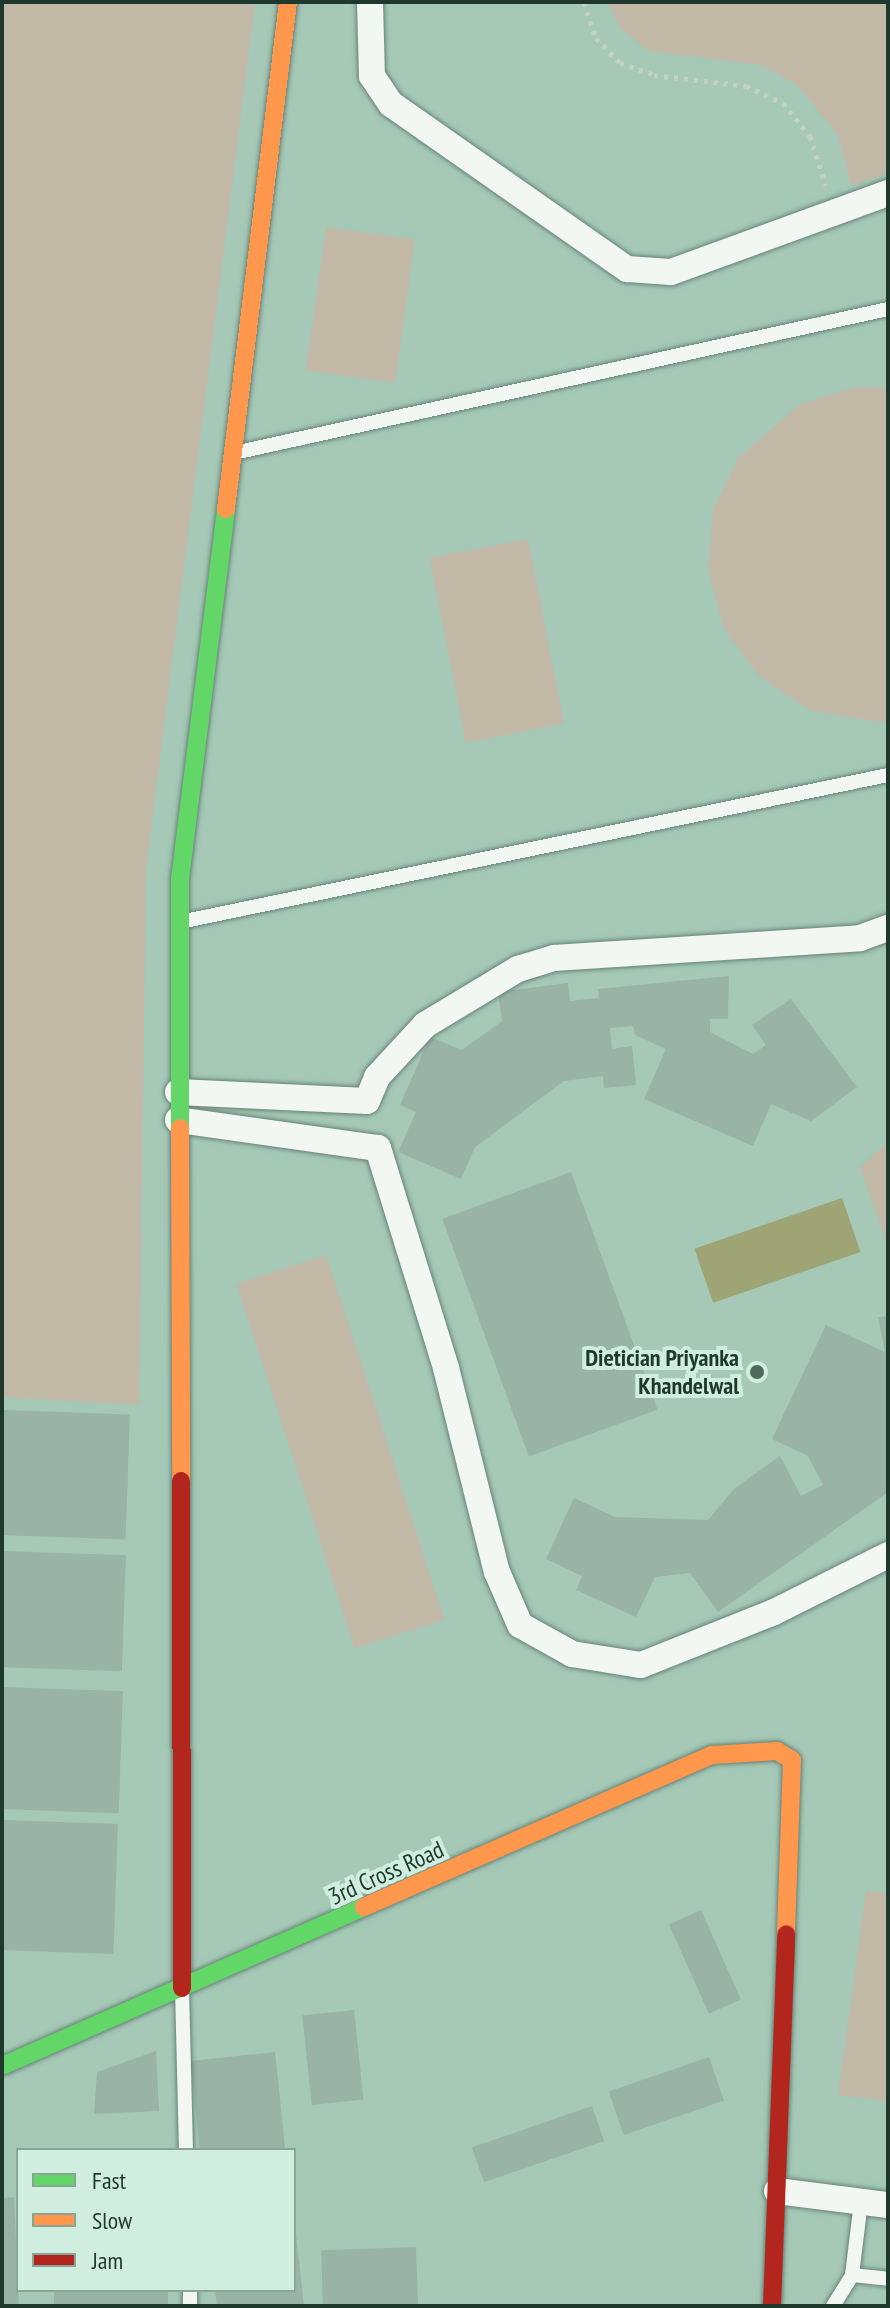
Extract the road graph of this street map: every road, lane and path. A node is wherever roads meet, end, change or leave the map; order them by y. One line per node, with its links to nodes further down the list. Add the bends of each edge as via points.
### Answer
1 (288, 2): 7 (street)
2 (370, 2): 5 (street, via 372,76 391,104 627,269 671,272)
3 (584, 2): 5 (path, via 596,38 628,67 746,86 783,103 810,136)
4 (888, 193): 5 (street)
5 (834, 214)
6 (888, 309): 7 (lane)
7 (234, 454): 9 (street)
8 (888, 775): 9 (lane)
9 (180, 922): 11 (street)
10 (888, 928): 11 (street, via 860,938 554,958 518,969 425,1025 377,1077 367,1101)
11 (178, 1092): 12 (street)
12 (178, 1120): 13 (street, via 378,1148 446,1368 497,1572 520,1625 572,1654 641,1665 774,1612); 14 (street)
13 (888, 1555)
14 (182, 1988): 15 (street, 3rd Cross Road); 16 (lane); 17 (street, 3rd Cross Road, via 712,1755 743,1748 792,1760)
15 (2, 2066)
16 (186, 2148)
17 (777, 2191): 18 (street); 22 (street)
18 (861, 2202): 19 (street); 20 (lane)
19 (888, 2205)
20 (852, 2275): 21 (lane); 23 (lane)
21 (888, 2279)
22 (772, 2306)
23 (833, 2306)

